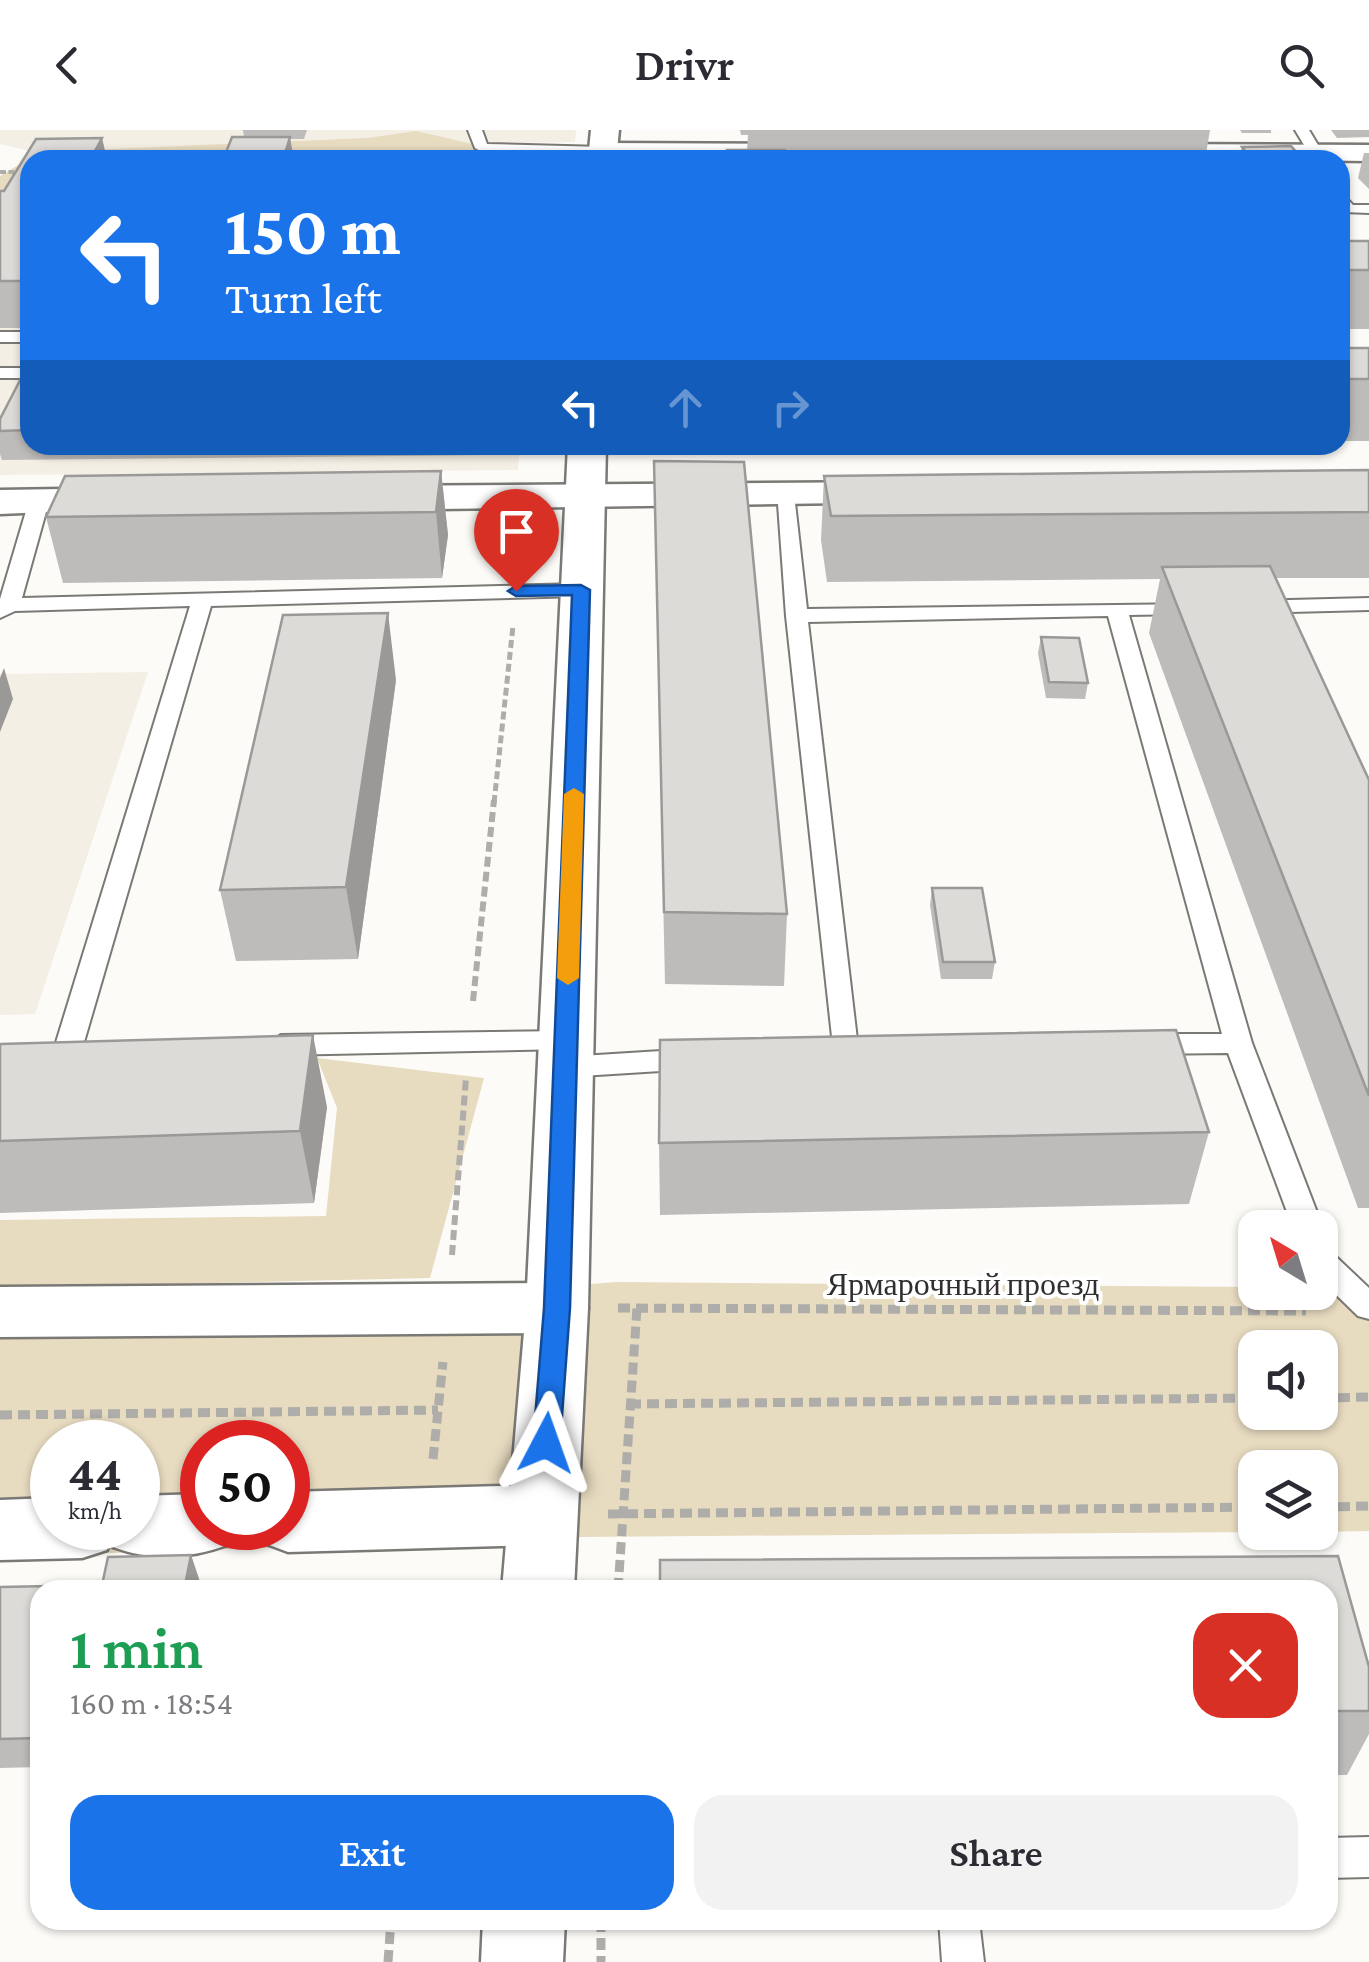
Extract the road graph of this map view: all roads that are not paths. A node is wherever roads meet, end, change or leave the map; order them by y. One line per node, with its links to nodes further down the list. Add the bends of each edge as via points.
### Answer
1 (475, 130): 2 (lane, via 482,148)
2 (603, 147): 4 (street)
3 (1312, 148): 5 (street)
4 (734, 150)
5 (1284, 150)
6 (586, 470): 7 (street); 9 (street); 13 (street)
7 (784, 494): 8 (street); 18 (lane)
8 (940, 494)
9 (331, 498)
10 (156, 500): 11 (street)
11 (39, 501): 12 (street); 16 (lane)
12 (0, 502)
13 (581, 590): 14 (lane); 26 (street)
14 (202, 600): 16 (lane); 24 (lane)
15 (1369, 604): 17 (lane)
16 (3, 607)
17 (1117, 610): 18 (lane); 19 (lane)
18 (797, 616): 25 (lane)
19 (1238, 1042): 20 (lane); 28 (lane)
20 (1120, 1044)
21 (259, 1045): 26 (lane, via 469,1041)
22 (106, 1048): 24 (lane)
23 (34, 1049): 24 (lane)
24 (68, 1049)
25 (844, 1049)
26 (566, 1054): 27 (lane); 31 (street)
27 (724, 1056)
28 (1301, 1210)
29 (1338, 1277): 30 (lane)
30 (1369, 1307)
31 (557, 1308): 32 (street); 33 (street)
32 (0, 1312)
33 (542, 1515): 34 (street); 37 (street)
34 (310, 1521)
35 (30, 1529): 36 (street)
36 (0, 1530)
37 (539, 1580)
38 (1369, 1856): 39 (lane)
39 (1338, 1858)
40 (524, 1930): 42 (street)
41 (959, 1930): 43 (lane)
42 (522, 1962)
43 (962, 1962)

